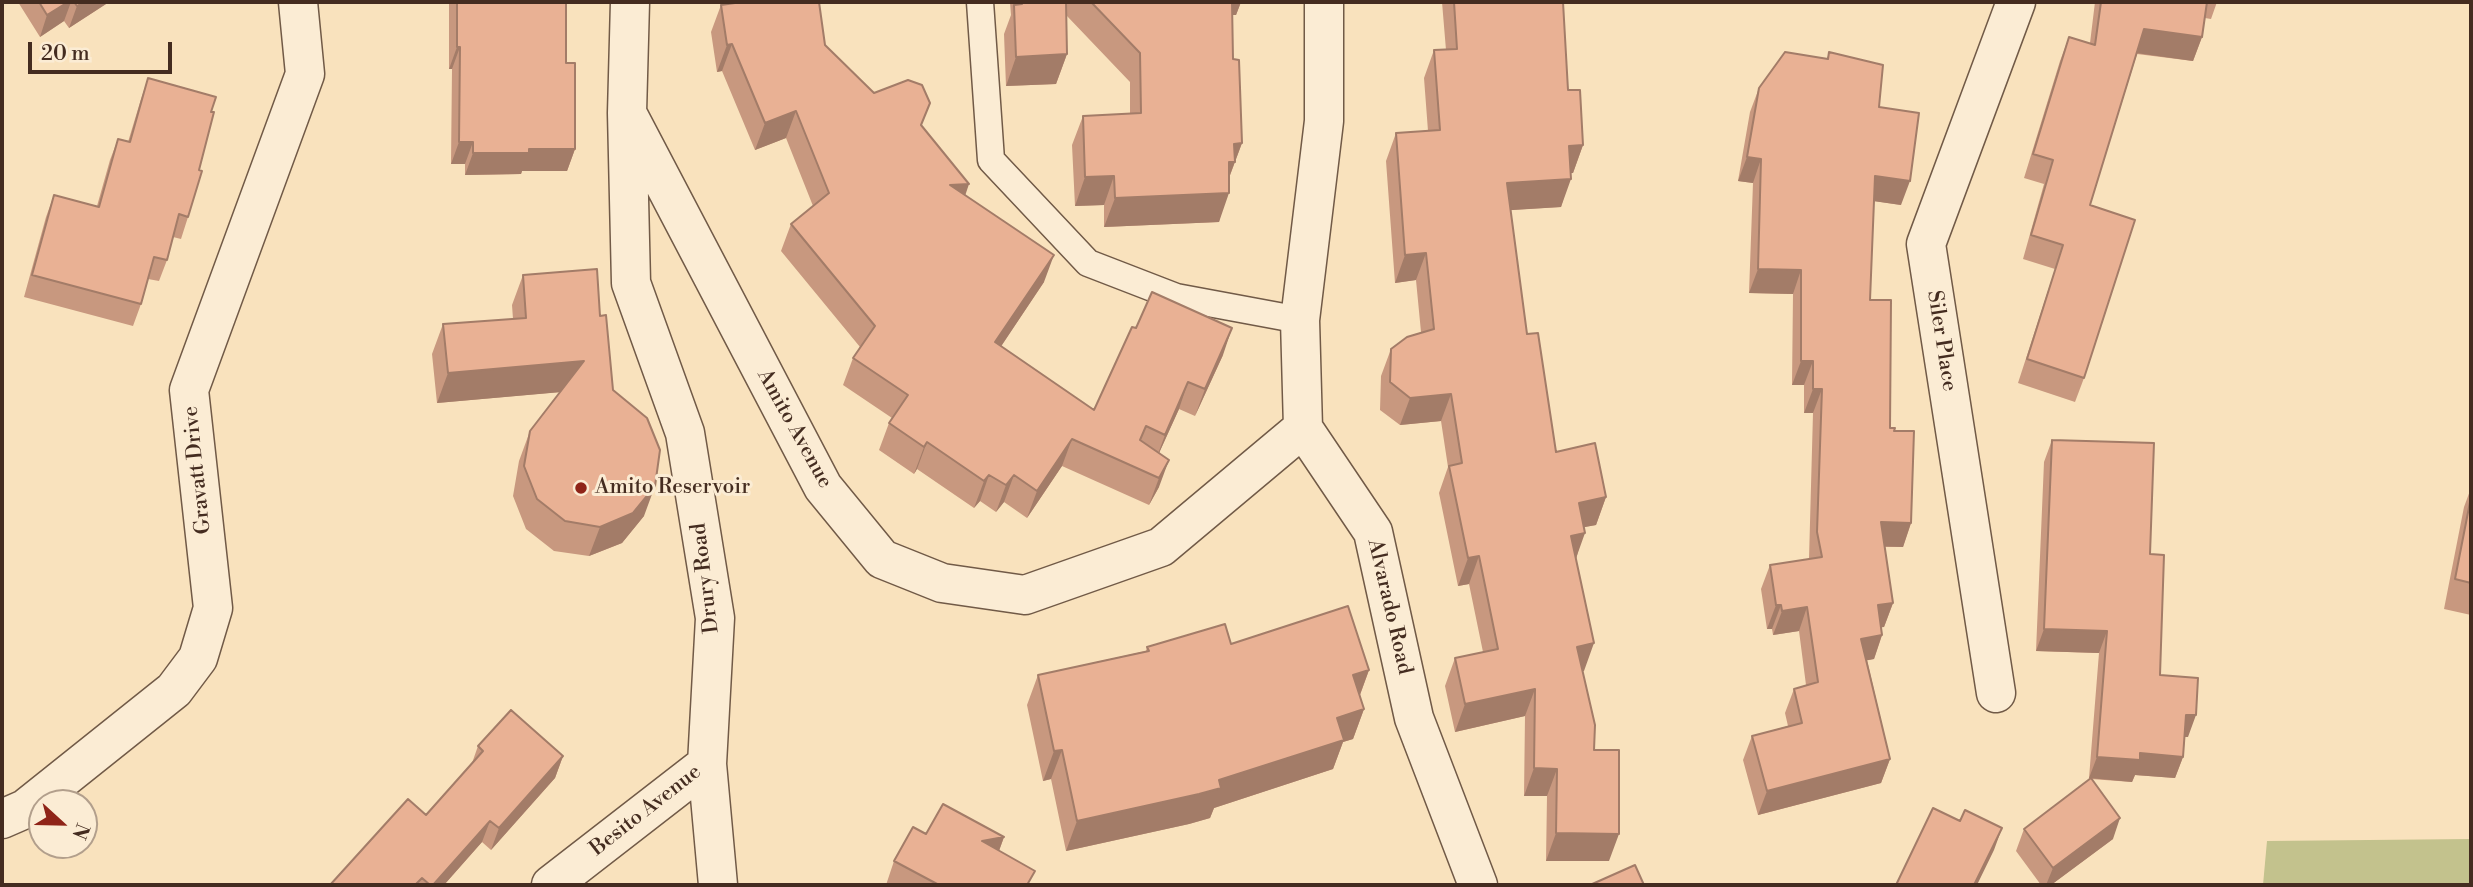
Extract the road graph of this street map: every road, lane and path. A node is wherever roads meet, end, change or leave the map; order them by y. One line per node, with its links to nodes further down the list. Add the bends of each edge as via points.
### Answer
1 (298, 2): 11 (street, Gravatt Drive, via 305,74 189,390 213,608 198,658 174,690 24,808)
2 (629, 2): 6 (street, Amito Avenue)
3 (980, 2): 7 (lane, via 991,160 1088,263 1176,297)
4 (1324, 2): 7 (street, via 1324,121)
5 (2015, 2): 9 (street, Siler Place, via 1926,244)
6 (627, 113): 8 (street, Amito Avenue, via 823,486 882,559 942,583 1025,595 1161,547); 10 (street, Drury Road, via 631,283 685,433 715,618)
7 (1300, 320): 8 (street)
8 (1303, 428): 14 (street, Alvarado Road, via 1373,532 1414,718)
9 (1996, 693)
10 (707, 764): 12 (street, Besito Avenue); 13 (street, Drury Road)
11 (2, 819)
12 (551, 885)
13 (718, 885)
14 (1478, 885)

